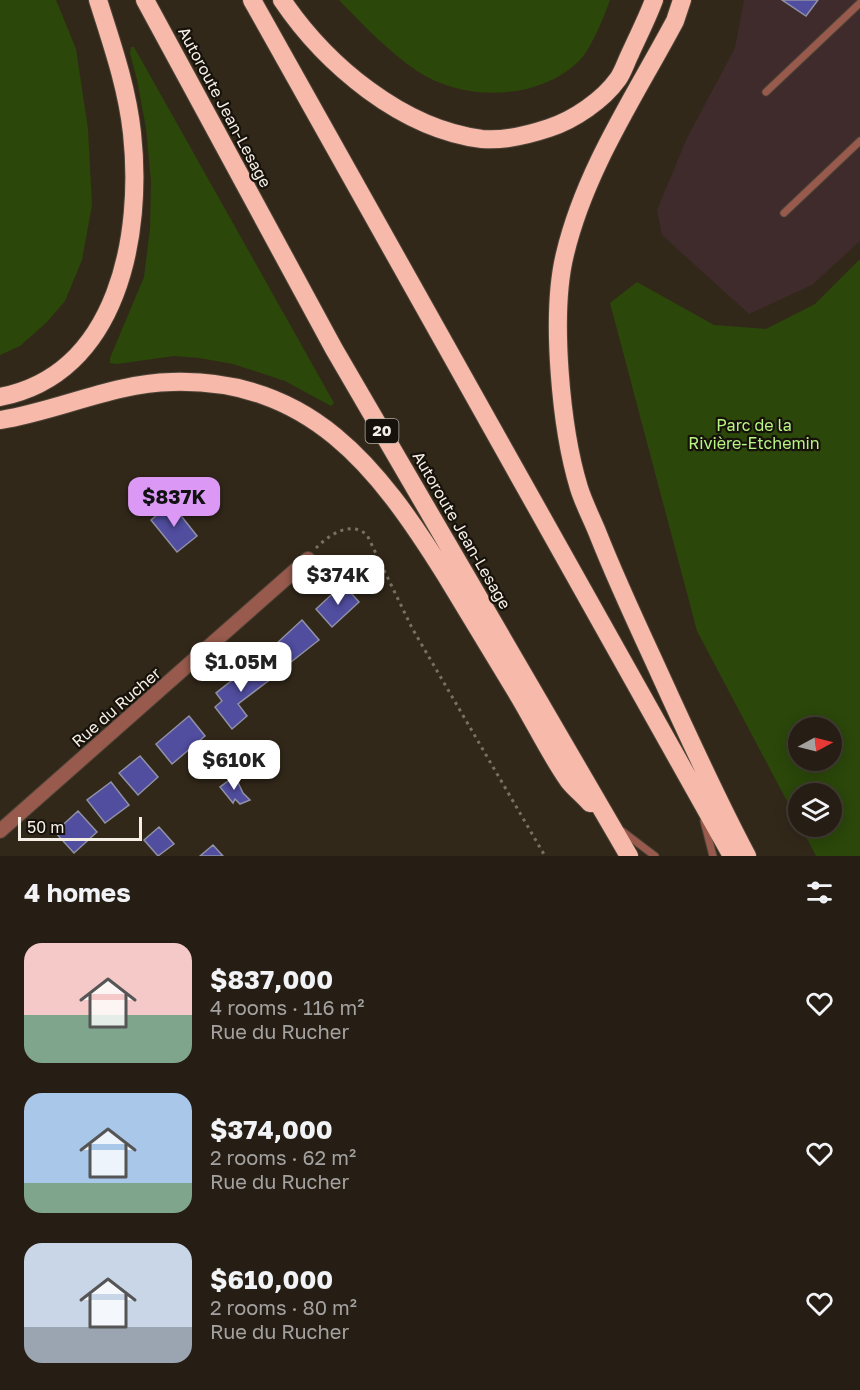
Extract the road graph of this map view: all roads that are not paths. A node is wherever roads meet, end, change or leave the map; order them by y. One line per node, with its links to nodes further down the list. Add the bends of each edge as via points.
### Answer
1 (98, 0): 11 (highway, via 123,82 132,133 134,184 126,265 91,340 61,370)
2 (144, 0): 15 (highway, Autoroute Jean-Lesage / 20, via 334,349)
3 (252, 0): 14 (highway)
4 (282, 0): 5 (highway, via 331,58 374,95 421,121 483,139 534,134 576,117 594,103 618,79)
5 (654, 0)
6 (682, 0): 21 (highway, via 675,21 598,162 579,207 564,256 558,342 566,428 579,488 656,666)
7 (860, 3): 8 (lane)
8 (766, 92)
9 (860, 141): 10 (lane)
10 (784, 213)
11 (0, 397)
12 (0, 420): 15 (highway, via 129,386 200,381 240,387 291,405 332,432 366,464 412,521 569,781)
13 (308, 560): 16 (street, Rue du Rucher)
14 (698, 794): 19 (lane); 20 (highway)
15 (610, 823): 17 (highway, Autoroute Jean-Lesage / 20); 18 (lane)
16 (0, 831)
17 (629, 856)
18 (655, 856)
19 (713, 856)
20 (732, 856)
21 (747, 856)

